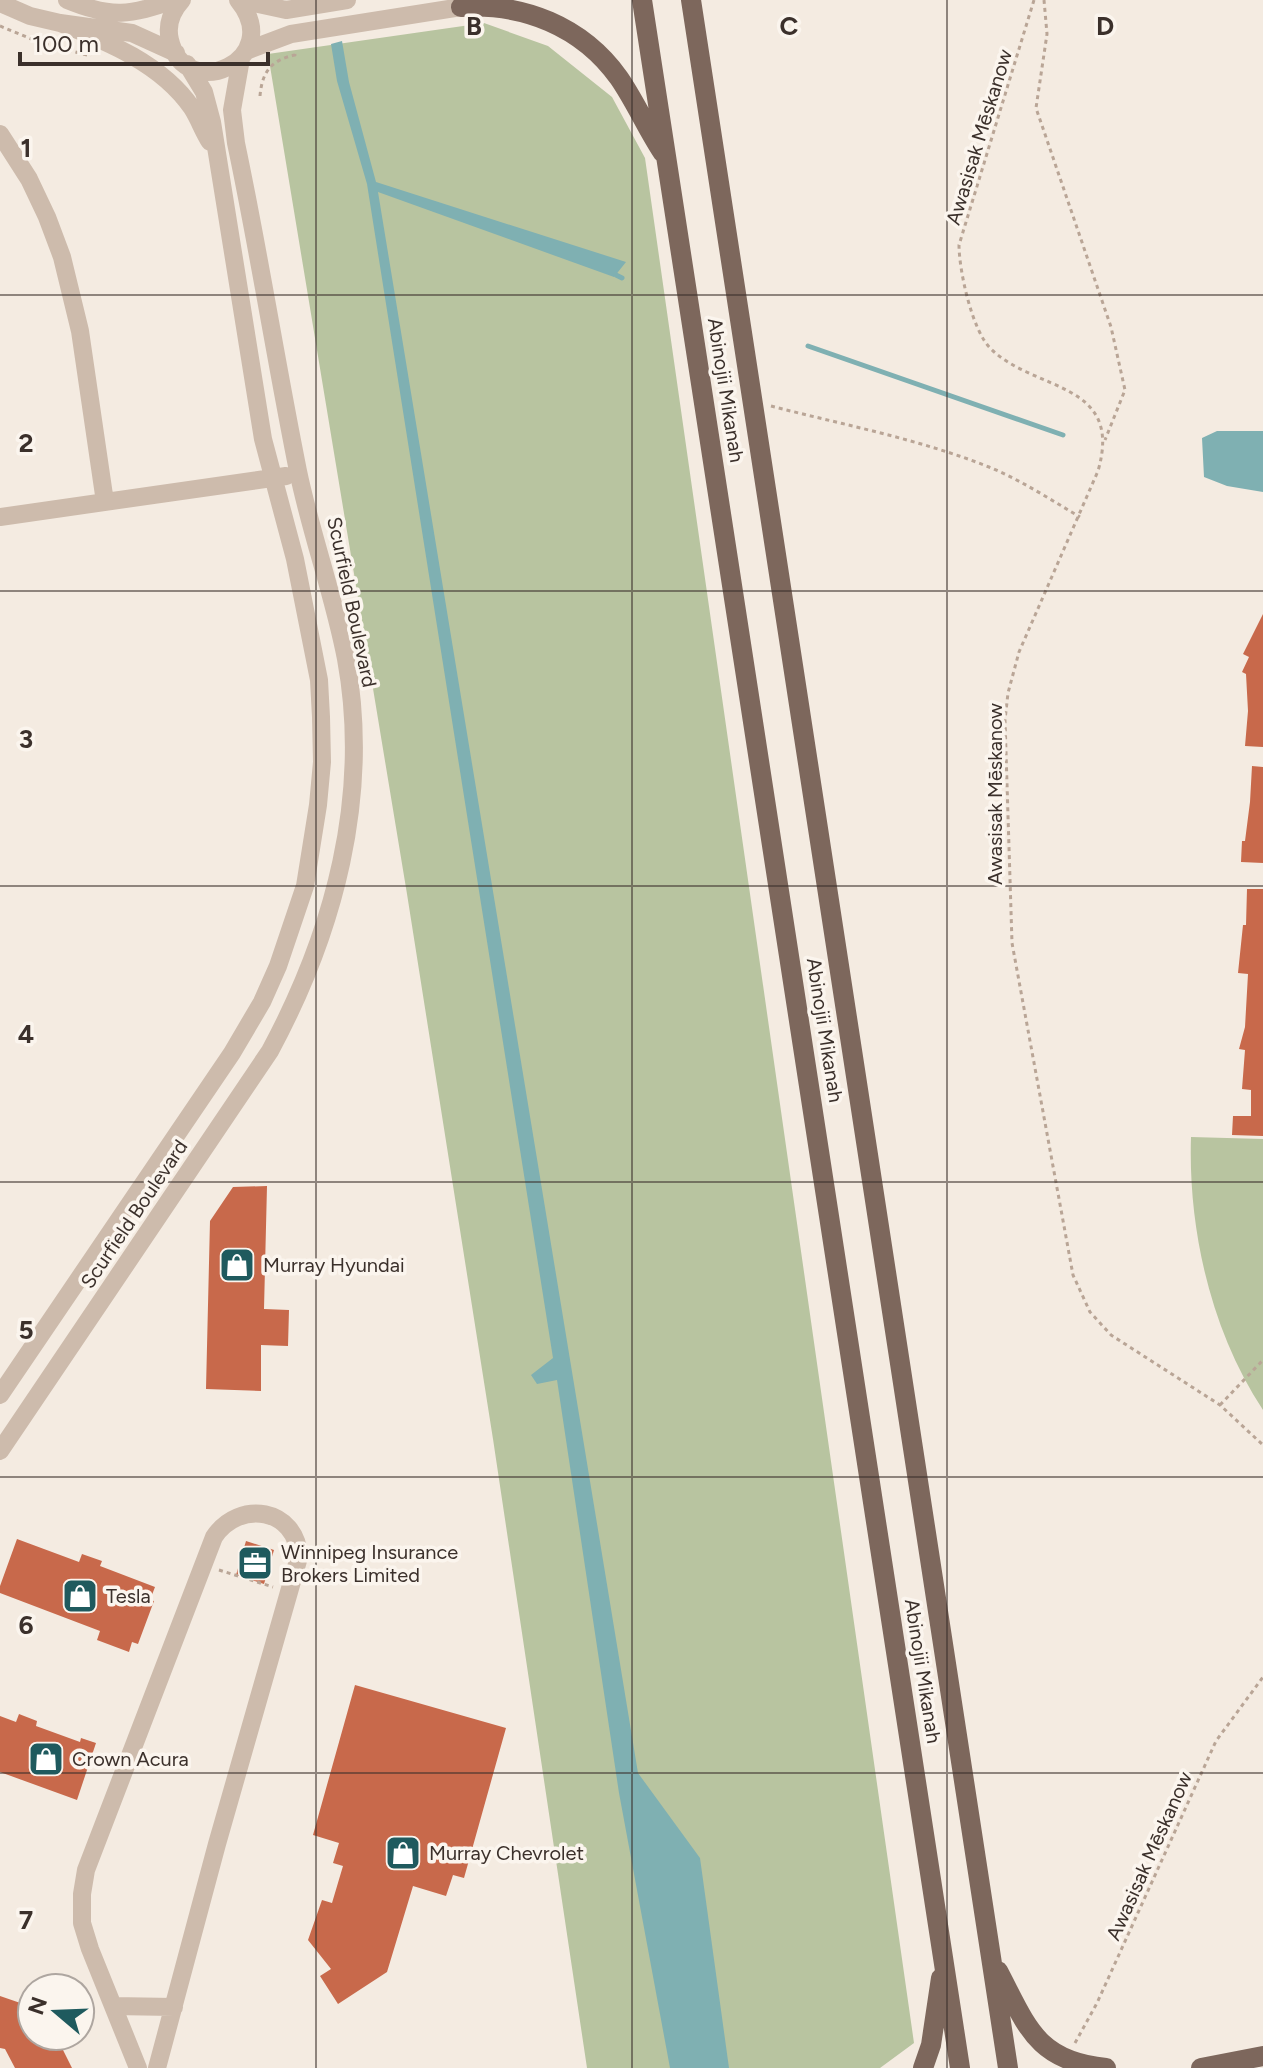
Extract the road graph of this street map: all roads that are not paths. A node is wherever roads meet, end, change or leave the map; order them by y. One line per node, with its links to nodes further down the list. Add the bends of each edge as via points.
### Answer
1 (67, 0): 2 (street, via 93,11 133,14)
2 (175, 0)
3 (182, 0): 12 (street, via 169,20 168,35)
4 (239, 0): 5 (street, via 286,10); 11 (street, Scurfield Boulevard, via 251,22)
5 (347, 0)
6 (642, 0): 15 (main road, Abinojii Mikanah)
7 (691, 0): 22 (main road, Abinojii Mikanah)
8 (0, 3): 10 (street)
9 (461, 7): 11 (street, via 291,34); 15 (main road, via 523,11 586,43 619,78)
10 (60, 23): 12 (street, via 132,33); 14 (street, via 147,65 192,108)
11 (244, 55): 12 (street, via 219,72 206,72); 16 (street, Scurfield Boulevard, via 232,110 236,143)
12 (181, 59): 14 (street, Scurfield Boulevard, via 204,92)
13 (0, 134): 18 (street, via 29,179 62,257 80,331)
14 (218, 154): 17 (street, Scurfield Boulevard, via 263,439)
15 (667, 160): 23 (main road, Abinojii Mikanah)
16 (299, 474): 17 (street); 21 (street, Scurfield Boulevard, via 351,698 349,825 324,931 270,1051)
17 (275, 478): 18 (street); 20 (street, Scurfield Boulevard, via 314,654 321,717 313,847 294,924 262,1002 232,1053)
18 (105, 502): 19 (street)
19 (0, 517)
20 (0, 1395)
21 (0, 1451)
22 (991, 1957): 31 (main road, Abinojii Mikanah); 32 (main road, via 1038,2040 1065,2059)
23 (944, 1962): 29 (main road); 30 (main road, Abinojii Mikanah)
24 (113, 2006): 25 (street); 25 (street, via 82,1923 86,1870 214,1537 233,1518 259,1514 291,1529 299,1557); 27 (street)
25 (174, 2007): 28 (street)
26 (1263, 2056): 33 (main road)
27 (138, 2068)
28 (157, 2068)
29 (923, 2068)
30 (960, 2068)
31 (1008, 2068)
32 (1106, 2068)
33 (1201, 2068)

